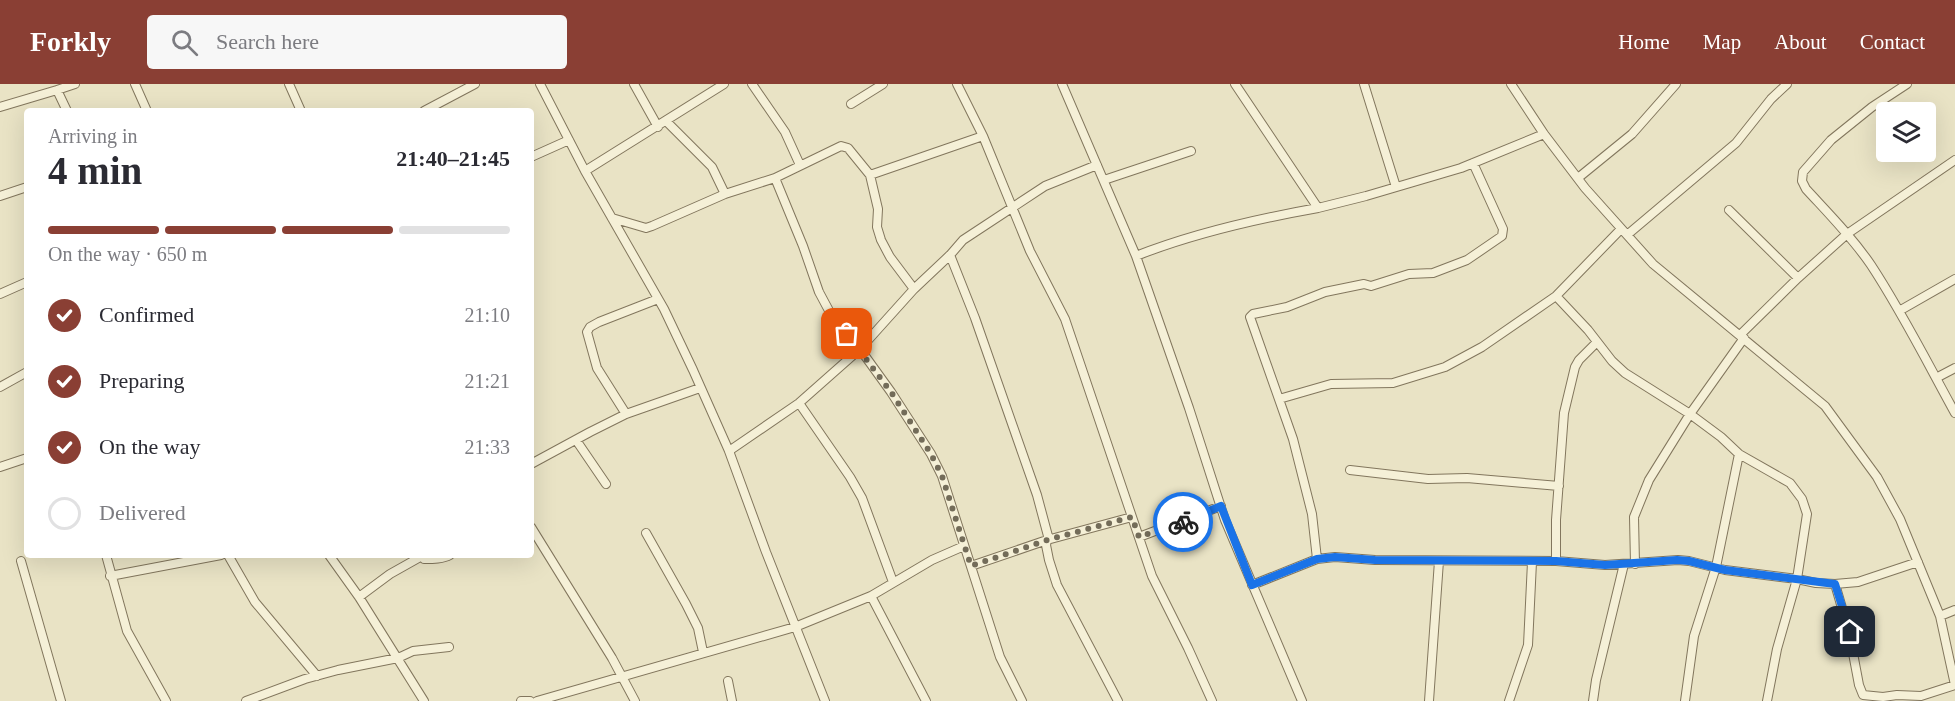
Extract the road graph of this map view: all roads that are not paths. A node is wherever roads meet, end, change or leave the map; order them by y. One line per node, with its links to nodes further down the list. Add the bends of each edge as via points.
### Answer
1 (75, 84): 18 (street)
2 (135, 84): 22 (street)
3 (288, 84): 23 (street)
4 (475, 84): 24 (street)
5 (540, 84): 29 (street)
6 (634, 84): 26 (street)
7 (724, 84): 25 (street)
8 (752, 84): 34 (street, via 785,132)
9 (883, 84): 19 (street)
10 (957, 84): 28 (street)
11 (1062, 84): 35 (street)
12 (1235, 84): 46 (street)
13 (1364, 84): 41 (street)
14 (1511, 84): 27 (street)
15 (1676, 84): 39 (street, via 1632,134)
16 (1787, 84): 49 (street, via 1736,143)
17 (1907, 84): 50 (street, via 1831,140 1803,172 1806,189)
18 (52, 88): 20 (street); 21 (street)
19 (851, 104)
20 (0, 107)
21 (65, 108)
22 (146, 108)
23 (300, 108)
24 (430, 108)
25 (666, 121): 26 (street); 43 (street, via 712,167)
26 (658, 127): 36 (street)
27 (1544, 134): 33 (street); 39 (street)
28 (983, 136): 37 (street); 45 (street)
29 (569, 140): 31 (street); 36 (street)
30 (1191, 151): 40 (street)
31 (534, 155)
32 (1955, 160): 50 (street)
33 (1473, 163): 41 (street); 69 (street, via 1503,229 1502,236 1467,260 1433,273 1409,274 1371,286 1325,292 1287,307 1253,314 1250,320)
34 (800, 165): 37 (street, via 845,146); 38 (street)
35 (1097, 165): 40 (street); 45 (street, via 1045,186)
36 (585, 171): 48 (street)
37 (870, 175): 56 (street, via 879,209 877,227 881,240)
38 (775, 178): 43 (street); 63 (street, via 819,292 834,320)
39 (1578, 178): 49 (street)
40 (1104, 180): 52 (street)
41 (1396, 187): 46 (street)
42 (24, 188): 44 (street)
43 (725, 194): 48 (street, via 645,228)
44 (0, 196)
45 (1011, 207): 51 (street, via 963,240); 84 (street, via 1065,320)
46 (1318, 208): 52 (street, via 1227,226)
47 (1729, 210): 53 (street)
48 (612, 218): 59 (street)
49 (1624, 232): 58 (street); 61 (street, via 1653,264)
50 (1847, 234): 53 (street); 60 (street)
51 (950, 255): 56 (street); 88 (street, via 1037,495)
52 (1136, 256): 83 (street)
53 (1798, 278): 61 (street)
54 (1955, 279): 60 (street)
55 (24, 283): 57 (street)
56 (914, 288): 63 (street)
57 (0, 294)
58 (1556, 296): 62 (street); 69 (street, via 1482,347 1445,367 1393,383 1331,384)
59 (658, 298): 68 (street); 72 (street, via 587,329 597,368)
60 (1899, 311): 66 (street)
61 (1742, 336): 73 (street); 102 (street, via 1825,406 1877,477)
62 (1597, 342): 73 (street, via 1611,362 1625,373); 82 (street, via 1579,360 1571,377)
63 (860, 349): 70 (street); 89 (street, via 931,454)
64 (1955, 368): 66 (street)
65 (24, 374): 67 (street)
66 (1936, 378): 71 (street)
67 (0, 387)
68 (700, 388): 72 (street); 75 (street)
69 (1279, 399): 97 (street, via 1312,514)
70 (798, 403): 75 (street); 109 (street, via 862,498)
71 (1955, 413)
72 (626, 414): 74 (street)
73 (1690, 414): 76 (street); 104 (street, via 1649,480 1634,517)
74 (576, 440): 78 (street); 81 (street)
75 (729, 451): 116 (street)
76 (1739, 454): 106 (street); 108 (street, via 1790,483 1802,499 1807,514)
77 (24, 459): 79 (street)
78 (534, 462)
79 (0, 467)
80 (1350, 470): 82 (street)
81 (606, 484)
82 (1558, 486): 100 (street)
83 (1221, 506): 87 (street); 111 (street)
84 (1132, 517): 87 (street); 88 (street)
85 (534, 532): 121 (street)
86 (646, 533): 118 (street, via 687,604)
87 (1139, 537): 138 (street, via 1152,576)
88 (1047, 540): 105 (street); 137 (street, via 1057,585)
89 (964, 546): 105 (street); 109 (street)
90 (107, 558): 107 (street)
91 (205, 558): 107 (street)
92 (230, 558): 120 (street, via 255,602)
93 (331, 558): 113 (street)
94 (417, 558): 113 (street)
95 (424, 558): 96 (street)
96 (446, 558)
97 (1317, 559): 99 (street); 111 (street)
98 (21, 561): 125 (street)
99 (1439, 561): 101 (street); 140 (street)
100 (1556, 561): 101 (street); 103 (street)
101 (1532, 562): 141 (street, via 1528,645)
102 (1918, 562): 110 (street, via 1858,582); 115 (street)
103 (1624, 564): 104 (street); 142 (street)
104 (1635, 564): 106 (street, via 1677,560)
105 (971, 566): 136 (street, via 1000,657)
106 (1716, 567): 108 (street); 143 (street, via 1694,636)
107 (110, 576): 126 (street, via 135,649)
108 (1797, 579): 110 (street); 144 (street)
109 (893, 582): 112 (street)
110 (1835, 584): 124 (street)
111 (1252, 585): 139 (street)
112 (871, 596): 116 (street); 135 (street)
113 (359, 597): 119 (street)
114 (1955, 609): 115 (street)
115 (1940, 616): 123 (street)
116 (795, 627): 118 (street); 134 (street)
117 (449, 646): 119 (street, via 412,651)
118 (703, 652): 121 (street)
119 (398, 658): 120 (street); 128 (street)
120 (317, 676): 127 (street)
121 (621, 677): 131 (street); 132 (street)
122 (728, 681): 133 (street)
123 (1955, 685): 124 (street, via 1921,696)
124 (1864, 698)
125 (61, 701)
126 (166, 701)
127 (246, 701)
128 (424, 701)
129 (521, 701): 130 (street)
130 (530, 701)
131 (537, 701)
132 (635, 701)
133 (732, 701)
134 (825, 701)
135 (926, 701)
136 (1022, 701)
137 (1118, 701)
138 (1212, 701)
139 (1302, 701)
140 (1429, 701)
141 (1509, 701)
142 (1593, 701)
143 (1685, 701)
144 (1767, 701)

